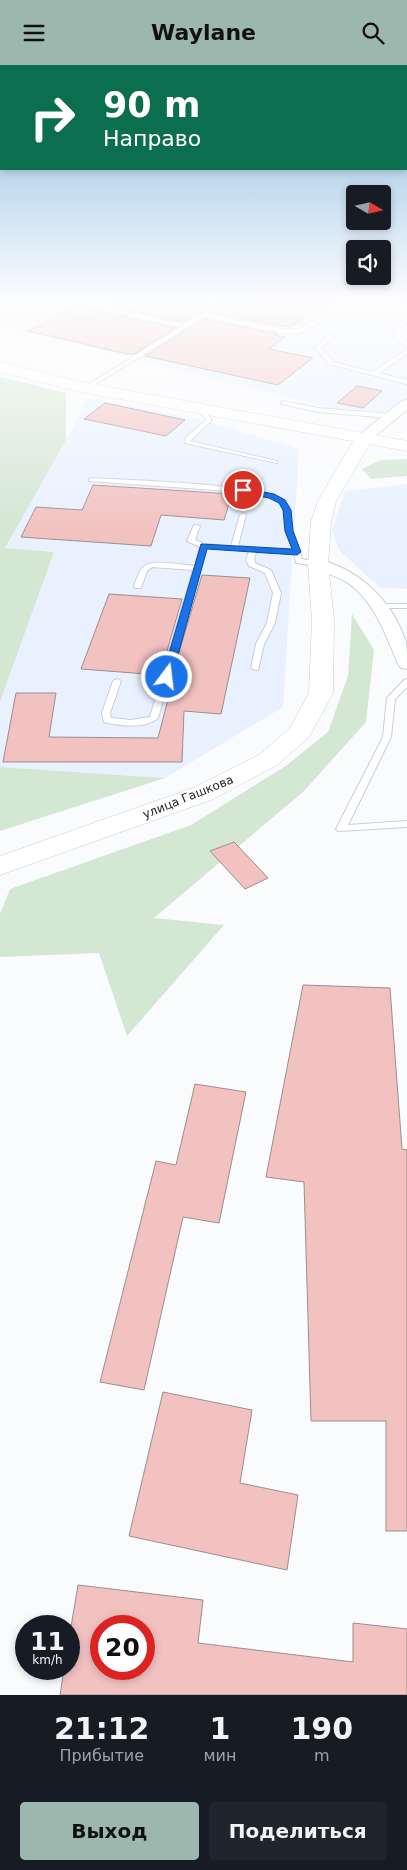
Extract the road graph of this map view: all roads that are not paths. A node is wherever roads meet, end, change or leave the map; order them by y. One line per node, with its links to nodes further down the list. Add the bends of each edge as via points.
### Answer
1 (41, 377): 5 (street)
2 (103, 377): 5 (lane)
3 (387, 377): 4 (lane)
4 (407, 382)
5 (86, 388): 8 (street)
6 (283, 403): 9 (lane, via 318,410)
7 (407, 404): 9 (street)
8 (200, 409): 10 (street); 12 (lane, via 209,420 186,442)
9 (391, 416): 10 (street)
10 (364, 438): 11 (street); 20 (street, улица Гашкова, via 327,501 321,522)
11 (407, 446)
12 (275, 462)
13 (91, 480): 19 (lane, via 243,490 272,496 282,501 287,510 289,531)
14 (242, 515): 17 (lane)
15 (196, 526): 16 (lane, via 191,541)
16 (204, 546): 17 (lane); 21 (lane)
17 (234, 548): 18 (lane)
18 (252, 549): 19 (lane); 26 (lane, via 252,565 268,572 277,593 271,623 260,644)
19 (297, 552): 20 (lane, via 299,561)
20 (318, 564): 23 (street, via 344,574 361,586); 30 (street, улица Гашкова, via 322,620 321,693 300,731 285,746 268,760 202,794)
21 (198, 568): 22 (lane, via 151,565 143,571); 27 (lane, via 154,718 107,720 106,713)
22 (138, 586)
23 (379, 606): 24 (lane); 25 (street)
24 (407, 606)
25 (407, 664)
26 (255, 668)
27 (117, 681)
28 (407, 682): 29 (lane, via 391,698 387,737 341,829)
29 (407, 824)
30 (0, 866)

